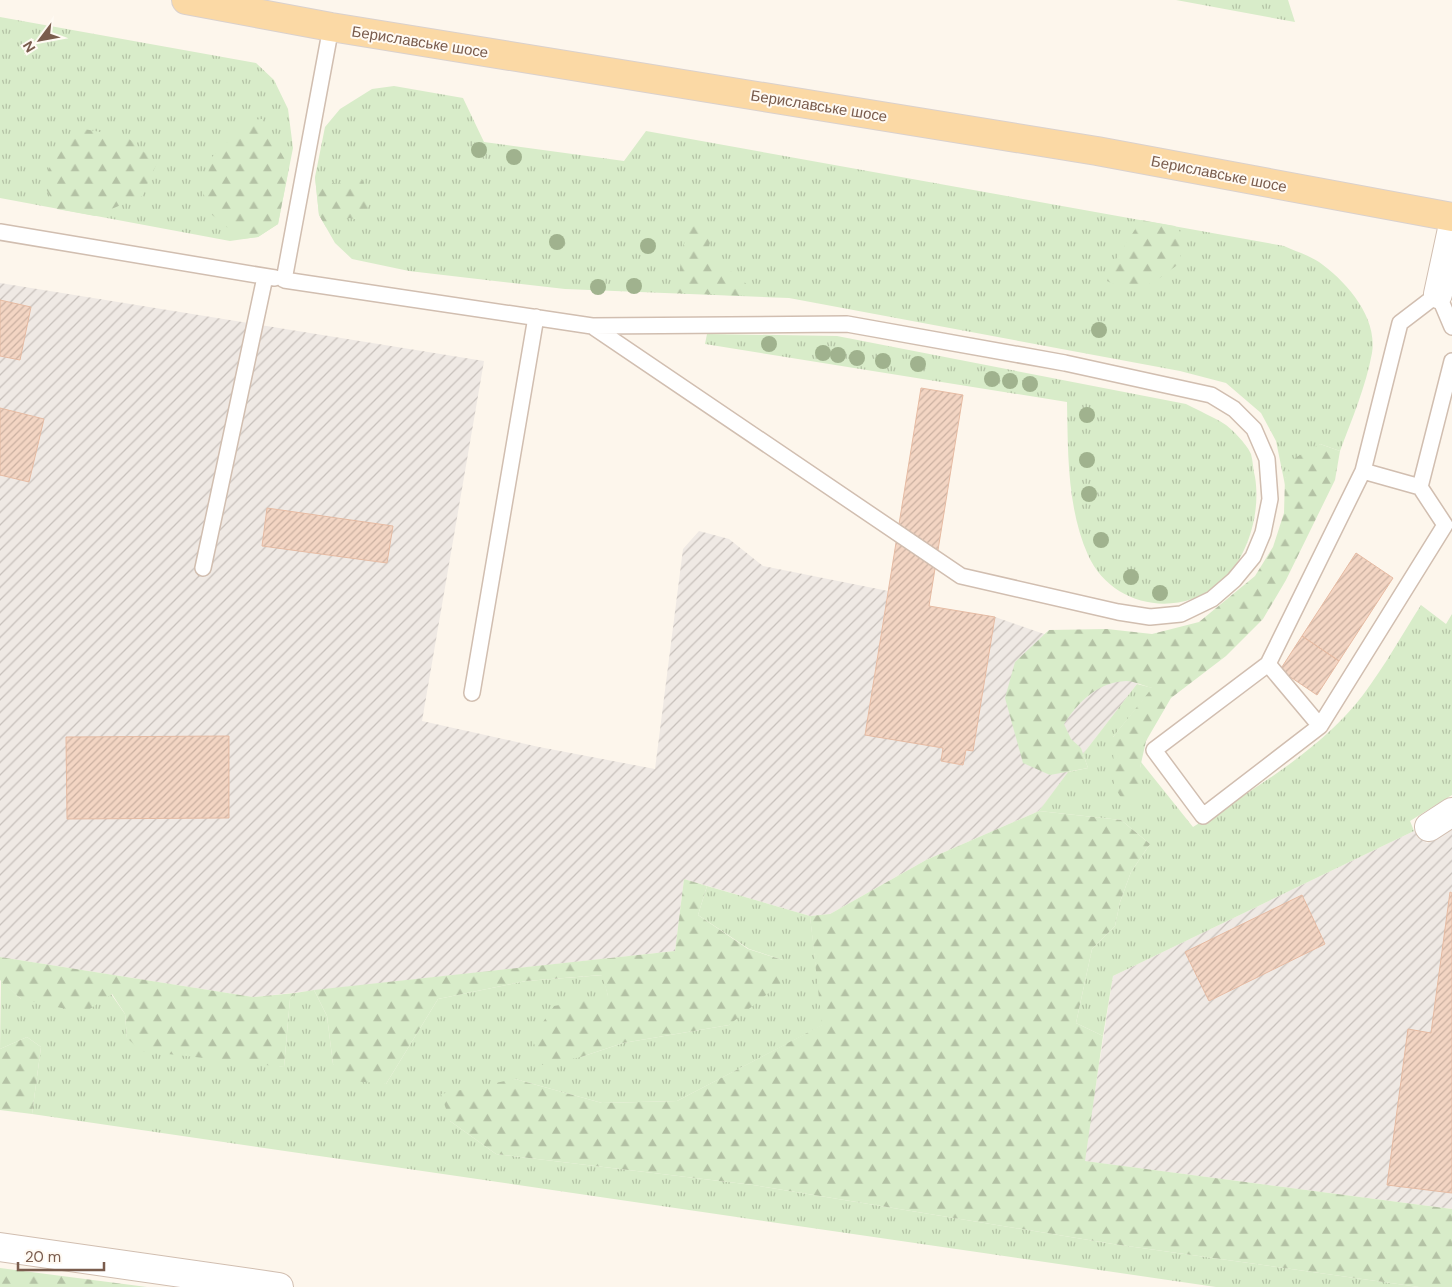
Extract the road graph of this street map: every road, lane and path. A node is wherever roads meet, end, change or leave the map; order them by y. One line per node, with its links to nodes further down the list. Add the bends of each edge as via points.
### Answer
1 (186, 0): 2 (main road, Бериславське шосе)
2 (331, 27): 3 (main road, Бериславське шосе, via 1097,151); 7 (lane)
3 (1452, 217)
4 (1452, 229): 8 (street)
5 (0, 232): 6 (lane)
6 (265, 276): 7 (lane); 15 (lane)
7 (284, 280): 9 (lane)
8 (1438, 294): 11 (lane); 13 (lane, via 1400,323)
9 (536, 317): 10 (lane); 17 (lane)
10 (592, 326): 10 (lane, via 847,324 1065,363 1211,395 1234,409 1254,429 1267,459 1270,499 1263,532 1253,557 1234,580 1212,599 1181,614 1150,617 1118,612 961,576)
11 (1452, 326)
12 (1452, 361): 14 (lane)
13 (1363, 471): 14 (lane); 16 (lane)
14 (1420, 487): 18 (lane, via 1445,525)
15 (203, 568)
16 (1268, 664): 18 (lane); 18 (lane, via 1154,750 1202,816)
17 (472, 693)
18 (1320, 726)
19 (1452, 812): 20 (street)
20 (1429, 827)
21 (0, 1247): 22 (street)
22 (280, 1287)

